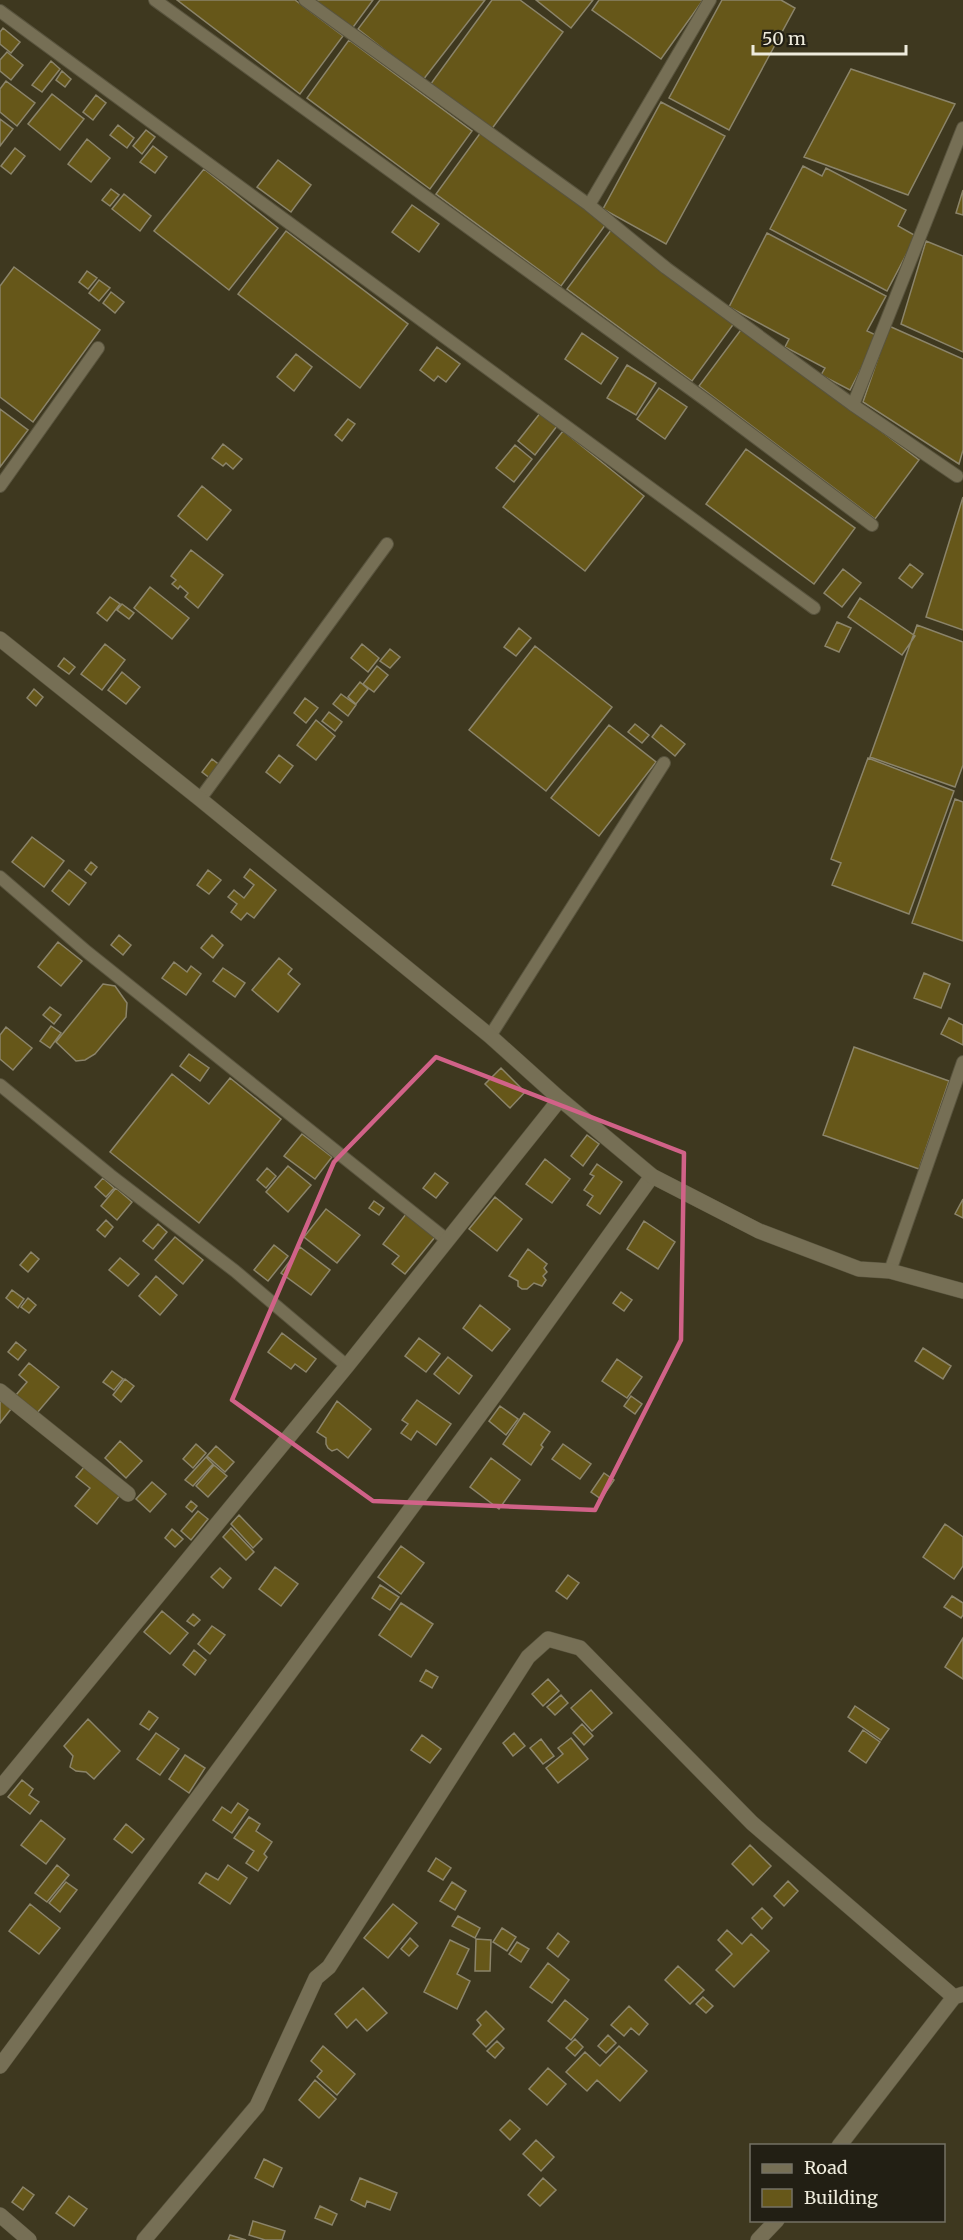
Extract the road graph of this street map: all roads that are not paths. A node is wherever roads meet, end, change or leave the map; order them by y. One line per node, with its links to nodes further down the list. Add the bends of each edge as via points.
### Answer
1 (155, 0): 11 (lane)
2 (305, 0): 6 (lane)
3 (710, 0): 6 (lane)
4 (0, 11): 13 (lane)
5 (963, 128): 8 (lane)
6 (589, 205): 8 (lane, via 666,268)
7 (98, 348): 10 (lane)
8 (853, 405): 9 (lane)
9 (957, 476)
10 (0, 486)
11 (872, 525)
12 (387, 544): 16 (lane)
13 (814, 608)
14 (0, 640): 16 (street)
15 (664, 763): 18 (lane)
16 (200, 798): 18 (street)
17 (0, 877): 23 (lane, via 96,959)
18 (490, 1036): 21 (street)
19 (963, 1062): 24 (lane)
20 (0, 1085): 26 (lane, via 235,1271)
21 (560, 1099): 22 (street); 23 (street)
22 (652, 1176): 24 (street, via 759,1231 859,1269); 31 (street)
23 (447, 1240): 26 (street)
24 (890, 1271): 25 (street)
25 (963, 1291)
26 (347, 1366): 29 (street)
27 (0, 1391): 28 (street)
28 (129, 1494)
29 (0, 1788)
30 (958, 1995): 32 (street); 36 (street, via 752,1823 580,1647 548,1639 528,1657 328,1967 316,1978 257,2106)
31 (0, 2066)
32 (840, 2144)
33 (0, 2215): 35 (street)
34 (775, 2222): 37 (street)
35 (29, 2240)
36 (144, 2240)
37 (758, 2240)

